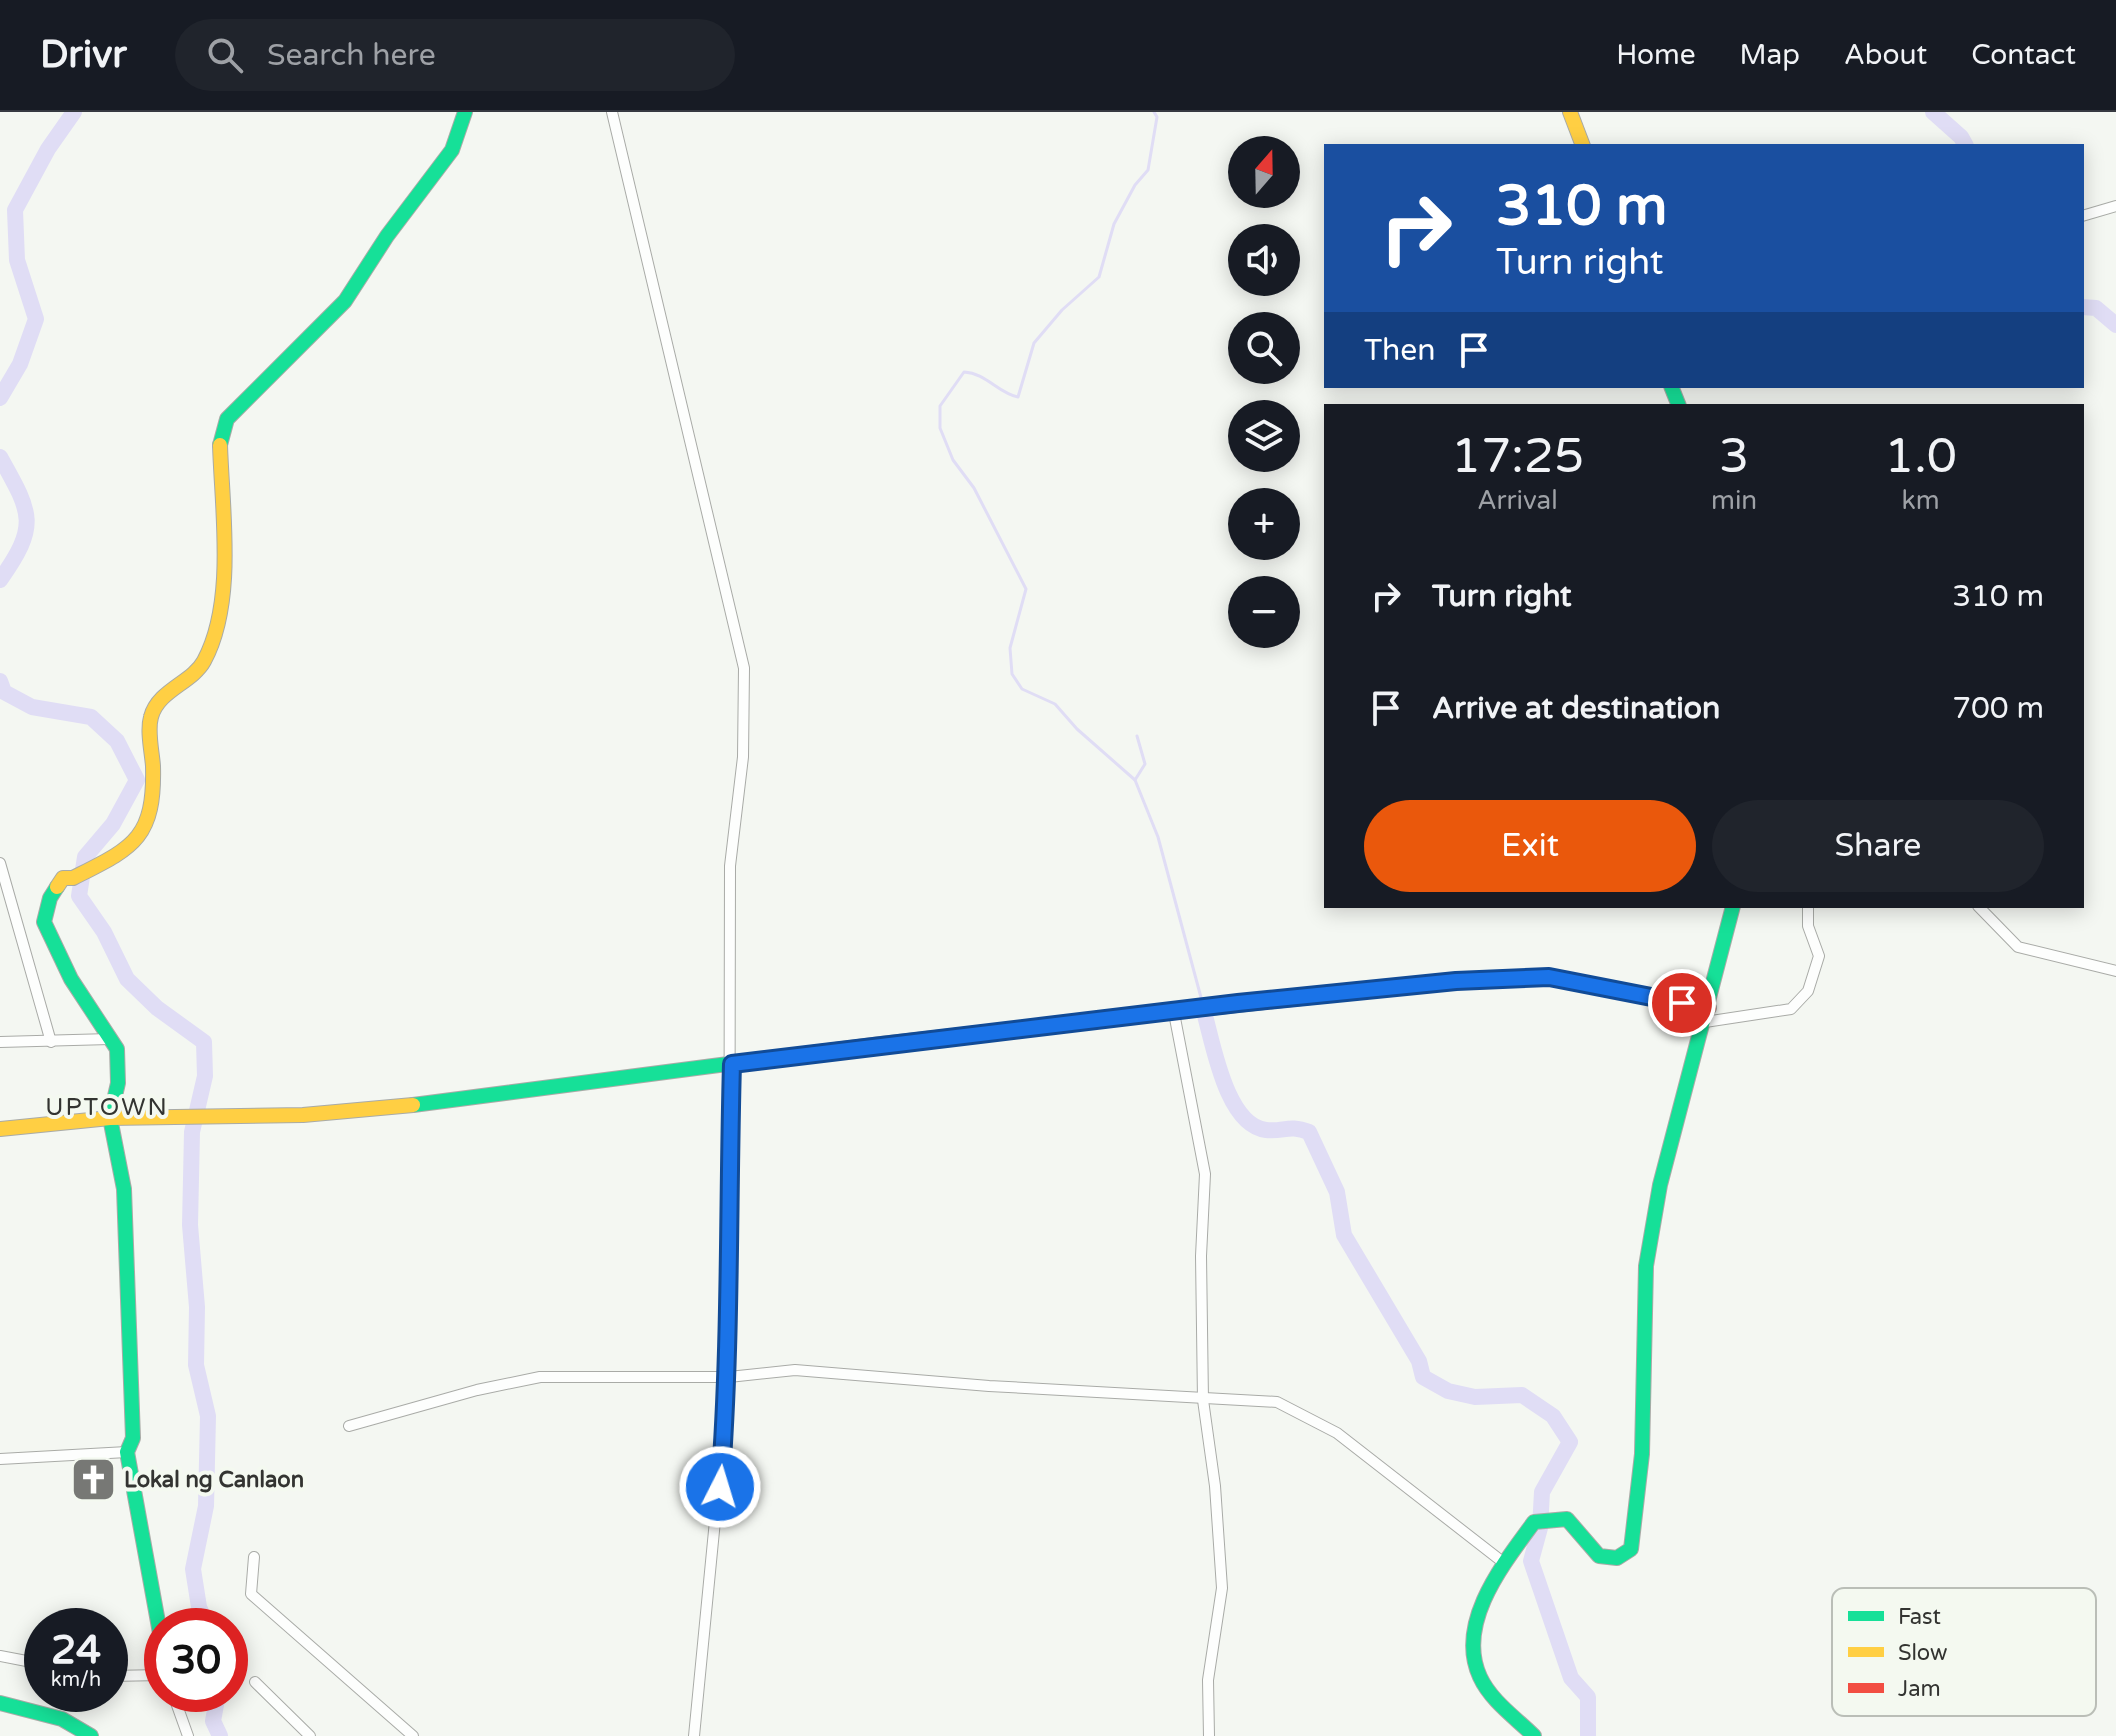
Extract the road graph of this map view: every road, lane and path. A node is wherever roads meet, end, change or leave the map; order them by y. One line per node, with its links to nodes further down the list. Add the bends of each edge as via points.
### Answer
1 (465, 112): 14 (street, via 452,150 345,301 227,419 220,446 227,545 214,643 201,667 166,694 151,717 148,820 128,850 63,878 50,898 44,922 71,979)
2 (612, 112): 17 (street, via 744,668 743,757 730,866)
3 (1570, 112): 4 (street)
4 (1582, 144)
5 (2116, 206): 6 (street)
6 (2084, 215)
7 (0, 863): 16 (street)
8 (1733, 908): 13 (street)
9 (1808, 908): 13 (street, via 1808,926 1819,956 1808,991 1791,1009)
10 (1980, 908): 11 (street, via 2018,947)
11 (2116, 971)
12 (1174, 1013): 13 (street, via 1456,981 1549,977); 17 (street); 21 (street, via 1205,1174)
13 (1707, 1015): 26 (street, via 1660,1185 1646,1266 1642,1454 1631,1549 1617,1558 1599,1556 1567,1519 1539,1521)
14 (110, 1039): 16 (street); 18 (street, via 117,1049 118,1083)
15 (0, 1042): 16 (street)
16 (51, 1042)
17 (732, 1064): 18 (street, via 303,1115); 20 (street)
18 (110, 1118): 19 (street); 23 (street, via 124,1189 133,1438)
19 (0, 1129)
20 (729, 1377): 21 (street, via 795,1370); 22 (street, via 540,1377); 37 (street)
21 (1203, 1400): 26 (street, via 1277,1402 1337,1433); 38 (street, via 1222,1588 1208,1680)
22 (349, 1426)
23 (127, 1452): 24 (street); 27 (street)
24 (0, 1459)
25 (254, 1557): 36 (street, via 251,1594)
26 (1504, 1563): 39 (street, via 1479,1611 1474,1644 1479,1677)
27 (155, 1608)
28 (0, 1656): 29 (street)
29 (24, 1661)
30 (255, 1682): 35 (street)
31 (0, 1703): 33 (street, via 62,1719)
32 (179, 1712): 34 (street)
33 (91, 1736)
34 (188, 1736)
35 (310, 1736)
36 (413, 1736)
37 (694, 1736)
38 (1209, 1736)
39 (1534, 1736)

